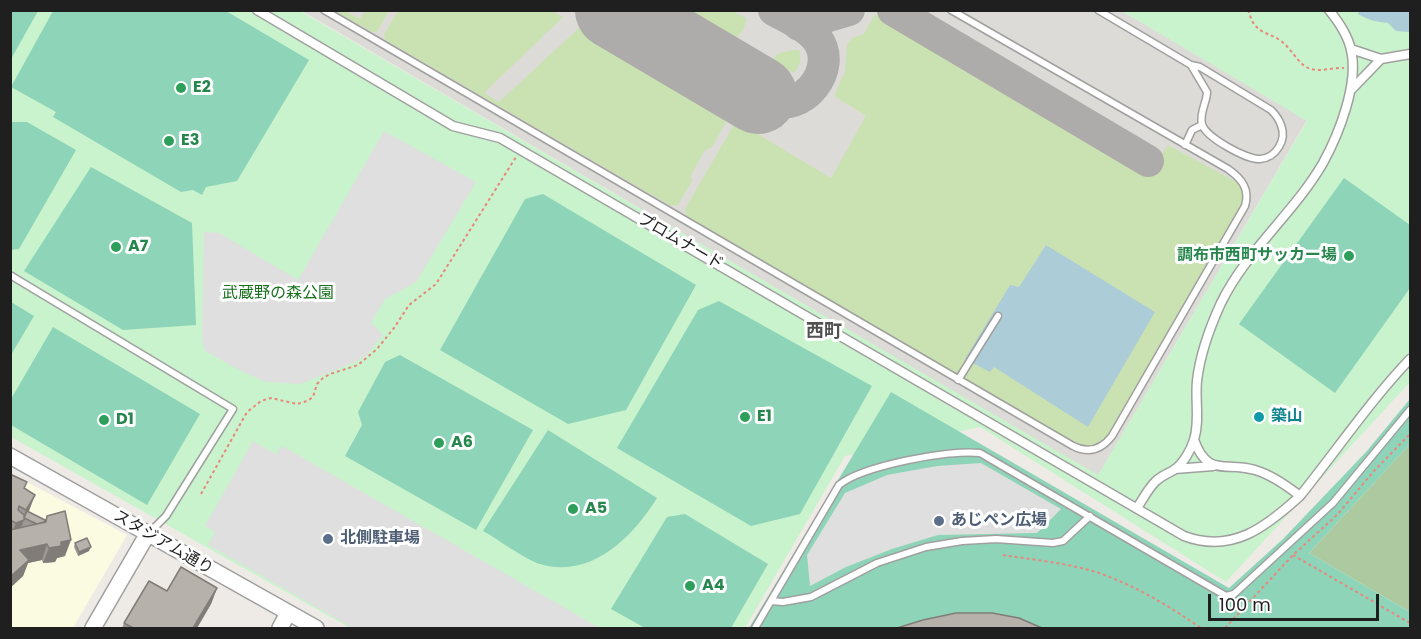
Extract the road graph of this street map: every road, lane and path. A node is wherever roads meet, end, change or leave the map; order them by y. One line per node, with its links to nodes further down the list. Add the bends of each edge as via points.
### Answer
1 (257, 10): 15 (street, プロムナード, via 453,126 496,136)
2 (324, 10): 19 (lane)
3 (951, 10): 14 (lane)
4 (1098, 10): 10 (lane)
5 (1248, 10): 11 (path, via 1253,23 1263,33 1280,40 1301,64 1314,70)
6 (1329, 10): 7 (street)
7 (1351, 49): 9 (street); 11 (street)
8 (1410, 54): 9 (street)
9 (1382, 59): 12 (street)
10 (1191, 65): 13 (lane, via 1207,92); 13 (lane, via 1271,110 1281,124 1282,142 1269,156 1252,158 1214,138)
11 (1352, 70): 12 (street)
12 (1351, 90): 22 (street, via 1323,163 1244,264 1217,312 1197,380)
13 (1202, 125): 14 (lane, via 1192,130)
14 (1185, 145): 19 (lane, via 1238,176 1245,186 1247,201 1107,442 1093,450 1079,449)
15 (521, 150): 26 (path, via 436,284 409,305 377,349 358,365 323,378 307,401 297,404 271,398 247,412); 28 (street, プロムナード)
16 (10, 275): 30 (lane, via 233,410 166,516)
17 (998, 316): 19 (lane)
18 (1410, 358): 27 (street, プロムナード)
19 (958, 380)
20 (1410, 410): 29 (lane, via 1333,503 1234,594 1226,596)
21 (1410, 434): 32 (path, via 1338,514)
22 (1194, 440): 24 (street, via 1200,454); 25 (street)
23 (10, 456): 30 (street, スタジアム通り)
24 (1213, 466): 25 (street); 27 (street, via 1254,470 1273,477)
25 (1175, 469): 28 (street, via 1155,482)
26 (201, 494)
27 (1299, 496): 28 (street, プロムナード, via 1265,525 1237,539 1217,542 1184,536)
28 (1137, 508)
29 (1090, 516): 33 (lane, via 1063,541 978,540 926,547 877,563 811,597); 33 (lane, via 981,453 921,458 859,474 839,485)
30 (147, 535): 34 (street, スタジアム通り); 36 (street)
31 (1003, 555): 40 (path, via 1098,573 1138,590)
32 (1293, 555): 35 (path); 41 (path)
33 (771, 601): 39 (lane)
34 (288, 613): 37 (street); 38 (street, スタジアム通り)
35 (1410, 623)
36 (93, 628)
37 (280, 628)
38 (316, 628)
39 (755, 628)
40 (1201, 628)
41 (1225, 628)

